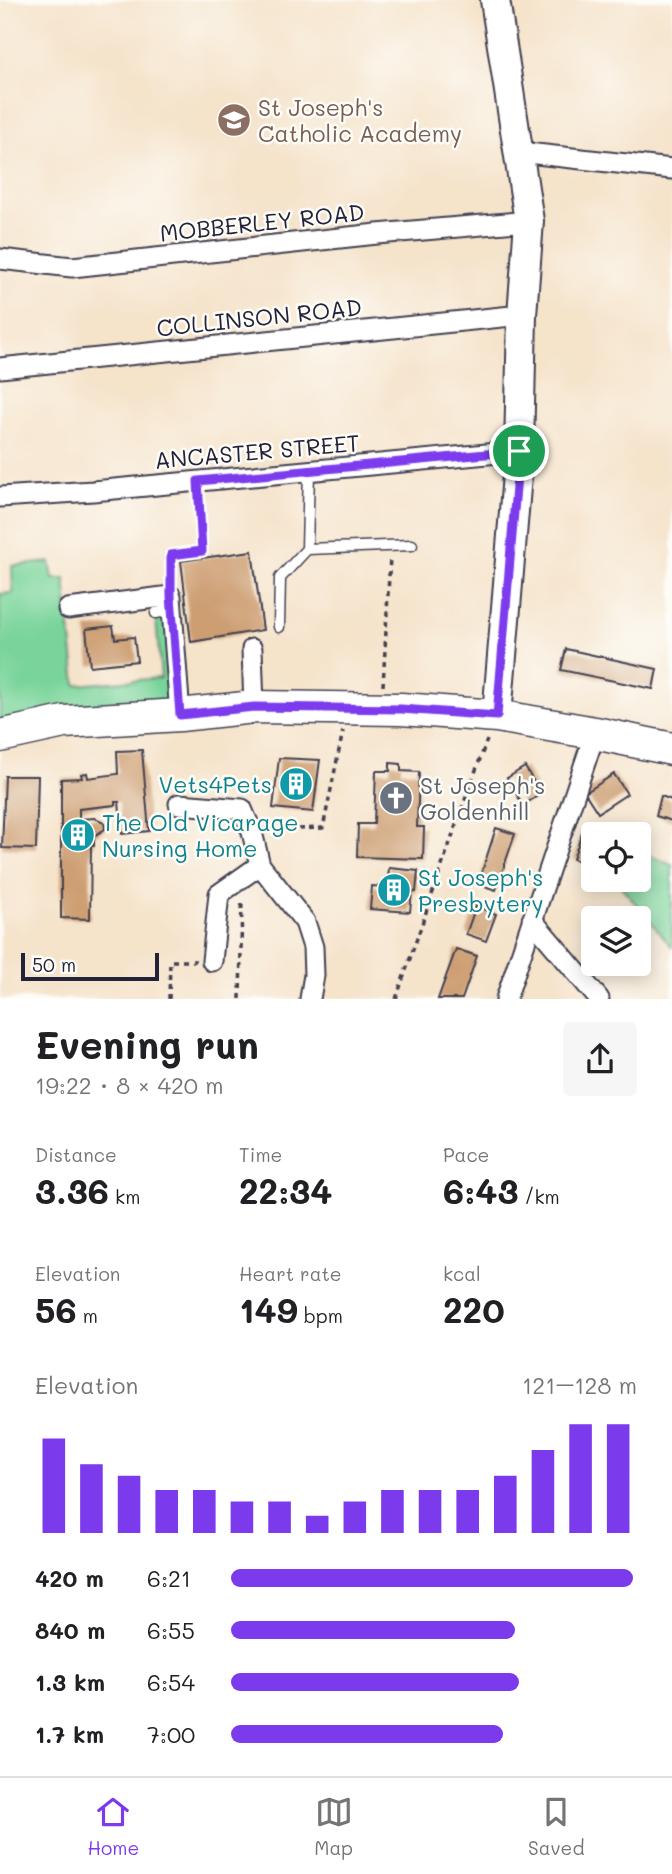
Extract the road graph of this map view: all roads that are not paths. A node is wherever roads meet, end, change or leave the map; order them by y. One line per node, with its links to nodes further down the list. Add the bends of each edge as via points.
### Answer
1 (495, 0): 2 (street)
2 (519, 152): 3 (street); 4 (street)
3 (672, 169)
4 (529, 221): 5 (street, MOBBERLEY ROAD, via 72,267); 6 (street)
5 (0, 259)
6 (522, 314): 7 (street, COLLINSON ROAD); 8 (street)
7 (0, 368)
8 (519, 451): 9 (street, ANCASTER STREET); 18 (street)
9 (309, 471): 10 (street, ANCASTER STREET); 12 (lane)
10 (0, 497)
11 (412, 545): 12 (lane)
12 (307, 549): 14 (lane, via 280,578)
13 (68, 609): 17 (street, via 166,607)
14 (279, 627)
15 (252, 649): 16 (street)
16 (254, 707): 17 (main road); 18 (main road)
17 (180, 715): 20 (main road, via 64,722)
18 (497, 716): 19 (main road)
19 (595, 733): 21 (main road); 24 (street)
20 (0, 736)
21 (672, 749)
22 (179, 804): 23 (street, via 242,809)
23 (260, 865): 25 (street, via 219,894); 26 (street, via 305,922 313,947)
24 (532, 920): 27 (street); 28 (street)
25 (212, 961)
26 (310, 999)
27 (506, 999)
28 (599, 999)

